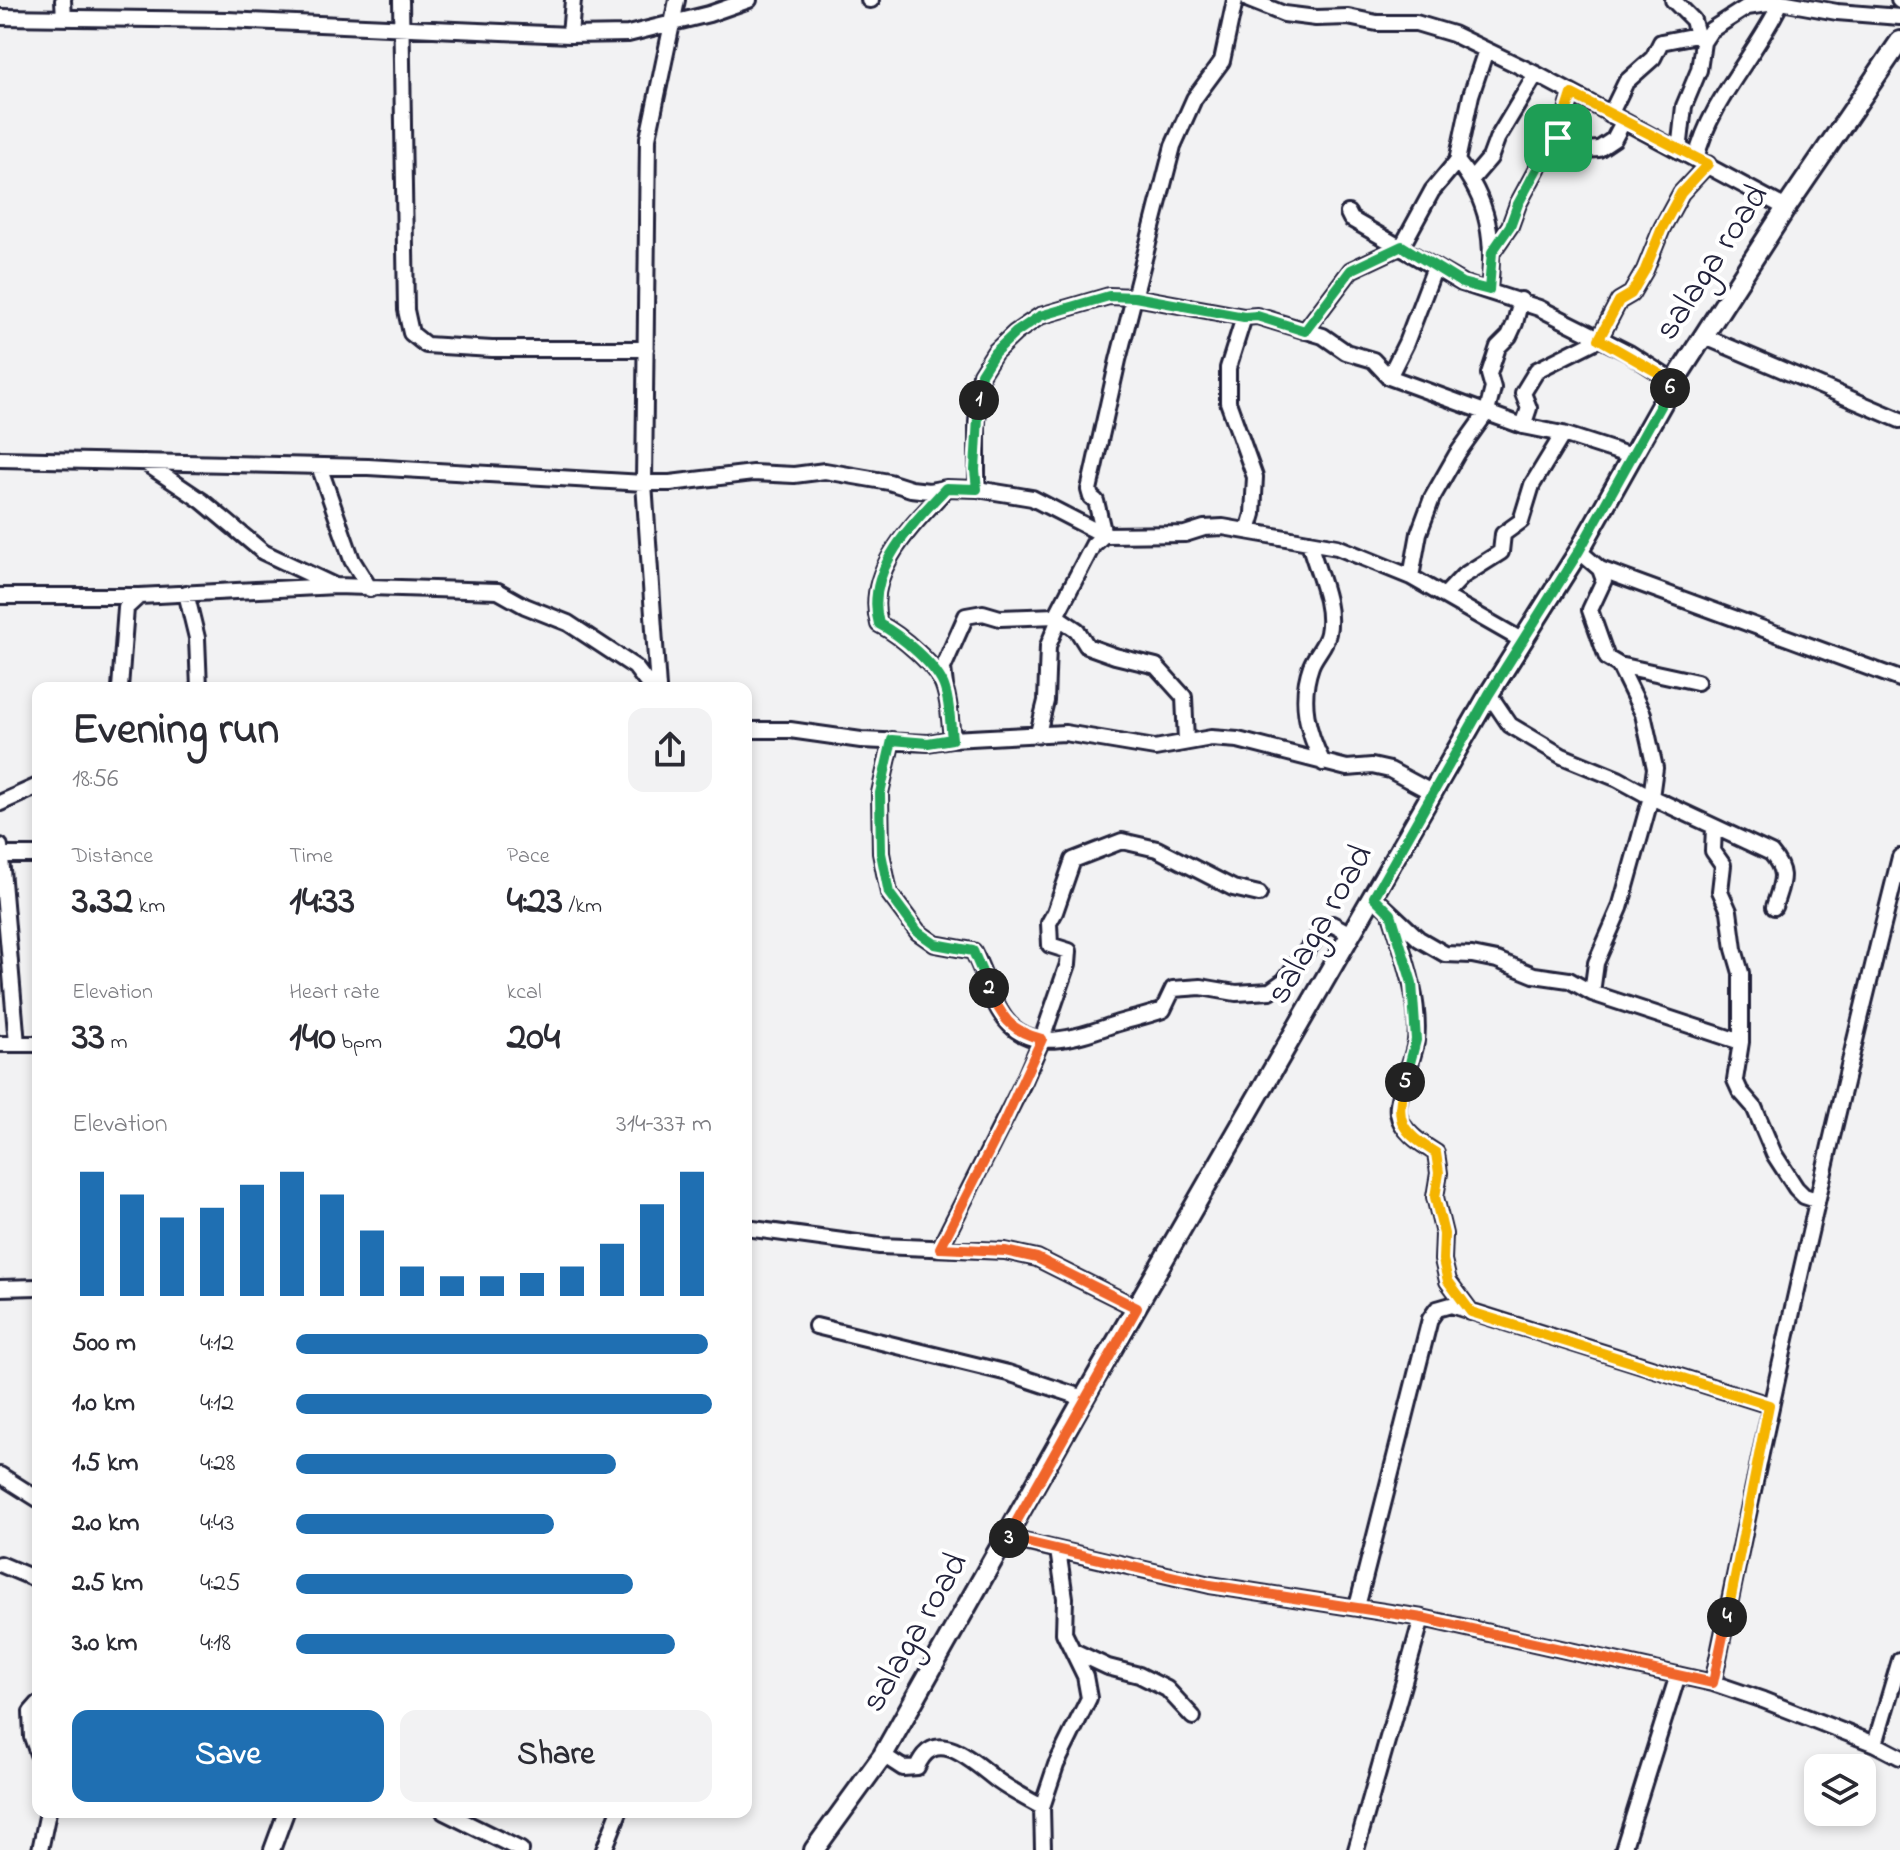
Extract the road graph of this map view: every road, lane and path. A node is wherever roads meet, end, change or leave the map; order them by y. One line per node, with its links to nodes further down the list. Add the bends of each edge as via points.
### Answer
1 (63, 0): 12 (street)
2 (401, 0): 14 (street)
3 (573, 0): 15 (street)
4 (677, 0): 13 (street)
5 (749, 0): 13 (street)
6 (1235, 0): 33 (street, via 1222,61 1194,99 1173,146)
7 (1249, 0): 18 (street, via 1284,14 1416,23)
8 (1673, 0): 16 (street, via 1693,20)
9 (1781, 2): 11 (street); 16 (street, via 1747,7); 25 (street, via 1737,79 1718,101)
10 (0, 17): 12 (street)
11 (1900, 17)
12 (64, 18): 14 (street)
13 (673, 24): 15 (street, via 628,34); 39 (street, via 648,138)
14 (401, 28): 15 (street); 39 (street, via 406,310 411,333 426,345)
15 (570, 35)
16 (1700, 38): 21 (street, via 1661,42 1653,58 1626,82); 22 (street, via 1699,70 1684,106)
17 (1900, 41): 27 (main road, salaga road)
18 (1486, 50): 19 (street); 24 (street)
19 (1536, 74): 20 (street); 26 (street, via 1490,158)
20 (1572, 94): 21 (street); 23 (street)
21 (1616, 119): 22 (street); 23 (street, via 1614,139 1599,149)
22 (1679, 151): 25 (street)
23 (1555, 152): 30 (street, via 1539,165)
24 (1457, 161): 26 (street); 29 (street, via 1432,191)
25 (1702, 161): 27 (street); 38 (street, via 1638,282 1619,301)
26 (1472, 179): 30 (street, via 1490,228)
27 (1786, 208): 37 (main road, salaga road)
28 (1348, 213): 29 (street)
29 (1402, 246): 31 (street); 36 (street, via 1351,270)
30 (1492, 252): 32 (street)
31 (1435, 267): 32 (street, via 1462,283); 40 (street)
32 (1489, 290): 34 (street)
33 (1135, 297): 35 (street); 52 (street, via 1109,296 1040,316 995,352 981,374); 54 (street, via 1089,490)
34 (1521, 300): 38 (street); 42 (street, via 1489,374 1493,388)
35 (1244, 317): 36 (street); 53 (street, via 1228,368 1228,402 1255,477)
36 (1305, 331): 40 (street, via 1373,360)
37 (1703, 336): 41 (main road, salaga road); 43 (street)
38 (1599, 339): 41 (street); 44 (street, via 1537,370 1523,393 1529,408)
39 (646, 349): 50 (street)
40 (1389, 377): 42 (street)
41 (1674, 382): 46 (main road, salaga road)
42 (1487, 412): 44 (street); 58 (street, via 1432,498)
43 (1900, 420)
44 (1523, 426): 45 (street)
45 (1563, 434): 46 (street); 62 (street, via 1532,485 1521,521 1503,534 1501,552 1463,576)
46 (1631, 456): 56 (main road, salaga road)
47 (0, 459): 48 (street)
48 (143, 462): 49 (street); 59 (street, via 202,501 263,552)
49 (319, 466): 50 (street); 60 (street, via 352,560)
50 (644, 483): 51 (street, via 825,471 911,489); 72 (street)
51 (946, 488): 52 (street); 74 (street, via 887,560 875,609 879,624 930,665)
52 (977, 489): 54 (street, via 1032,498)
53 (1248, 531): 54 (street, via 1223,527 1185,534); 55 (street)
54 (1104, 535): 65 (street, via 1093,545)
55 (1309, 542): 58 (street, via 1337,547); 81 (street, via 1329,607 1328,635 1311,664 1304,696 1310,738)
56 (1579, 551): 57 (street); 66 (main road, salaga road)
57 (1600, 569): 67 (street, via 1604,580 1590,610 1607,658); 68 (street)
58 (1411, 577): 62 (street)
59 (336, 586): 60 (street); 61 (street)
60 (370, 589): 71 (street, via 498,591 592,637 635,667)
61 (186, 593): 64 (street); 70 (street, via 197,638)
62 (1445, 595): 66 (street)
63 (0, 596): 64 (street)
64 (139, 596): 69 (street, via 126,608)
65 (1057, 618): 74 (street, via 966,616 943,668); 77 (street, via 1048,646 1046,701); 80 (street, via 1077,630 1087,646 1156,666 1184,697)
66 (1523, 641): 75 (main road, salaga road)
67 (1619, 665): 73 (street); 84 (street, via 1643,714 1655,768)
68 (1900, 679)
69 (120, 682)
70 (199, 682)
71 (646, 682)
72 (658, 682)
73 (1697, 682)
74 (945, 687): 78 (street)
75 (1489, 694): 83 (main road, salaga road); 84 (street, via 1510,725)
76 (752, 730): 79 (street)
77 (1038, 733): 78 (street); 80 (street, via 1101,737 1155,748)
78 (952, 739): 79 (street)
79 (892, 740): 97 (street, via 880,793 881,853 889,893 918,932 935,944 973,951 1006,1021 1021,1034)
80 (1186, 741): 81 (street, via 1238,740)
81 (1323, 763): 83 (street, via 1390,770)
82 (32, 789): 85 (street)
83 (1433, 793): 92 (main road, salaga road)
84 (1651, 797): 86 (street); 96 (street, via 1620,908 1596,963)
85 (0, 803)
86 (1714, 827): 93 (street, via 1771,853 1780,863 1784,875); 98 (street, via 1713,851 1723,865 1720,891 1741,973)
87 (0, 846): 88 (street)
88 (1, 855): 89 (street); 100 (street)
89 (32, 855)
90 (1900, 857): 102 (street)
91 (1259, 894): 97 (street, via 1233,888 1157,849 1122,841 1073,860 1049,923 1050,945 1069,951)
92 (1374, 897): 94 (street); 95 (main road, salaga road)
93 (1774, 907)
94 (1391, 914): 96 (street, via 1445,954 1497,960 1534,975 1569,980); 108 (street, via 1412,983 1416,1040 1398,1112 1404,1127 1436,1153 1443,1260 1448,1281)
95 (1352, 935): 97 (street, via 1332,924 1325,926 1284,981 1270,991 1173,989 1163,1010 1071,1038); 107 (main road, salaga road)
96 (1592, 993): 98 (street)
97 (1042, 1039): 104 (street)
98 (1741, 1042): 102 (street, via 1735,1080 1740,1091 1754,1107 1796,1188)
99 (0, 1044): 100 (street)
100 (17, 1044): 101 (street)
101 (32, 1044)
102 (1816, 1200): 111 (street)
103 (752, 1229): 104 (street, via 880,1246)
104 (940, 1248): 107 (street, via 1037,1258)
105 (32, 1287): 106 (street)
106 (0, 1288)
107 (1137, 1308): 110 (main road, salaga road)
108 (1471, 1312): 111 (street); 118 (street, via 1451,1305 1437,1309 1430,1319)
109 (816, 1326): 110 (street, via 1008,1373)
110 (1084, 1398): 114 (main road, salaga road)
111 (1769, 1405): 123 (street)
112 (0, 1475): 113 (street)
113 (32, 1495)
114 (1007, 1538): 115 (street); 128 (main road, salaga road)
115 (1058, 1550): 118 (street, via 1210,1585); 120 (street, via 1064,1633)
116 (0, 1564): 117 (street)
117 (32, 1577)
118 (1357, 1607): 119 (street)
119 (1422, 1618): 122 (street); 141 (street)
120 (1074, 1651): 125 (street, via 1167,1689); 130 (street, via 1089,1698)
121 (1900, 1660): 127 (street)
122 (1678, 1675): 123 (street); 142 (street)
123 (1713, 1683): 127 (street)
124 (32, 1711): 126 (street)
125 (1193, 1717)
126 (32, 1737)
127 (1875, 1744): 129 (street)
128 (883, 1755): 130 (street, via 903,1768 917,1767 930,1749 941,1746); 139 (main road, salaga road)
129 (1900, 1757)
130 (1042, 1807): 140 (street)
131 (47, 1818): 135 (street)
132 (284, 1818): 136 (street)
133 (456, 1818): 137 (street)
134 (617, 1818): 138 (street)
135 (40, 1850)
136 (272, 1850)
137 (521, 1850)
138 (604, 1850)
139 (814, 1850)
140 (1043, 1850)
141 (1356, 1850)
142 (1623, 1850)

